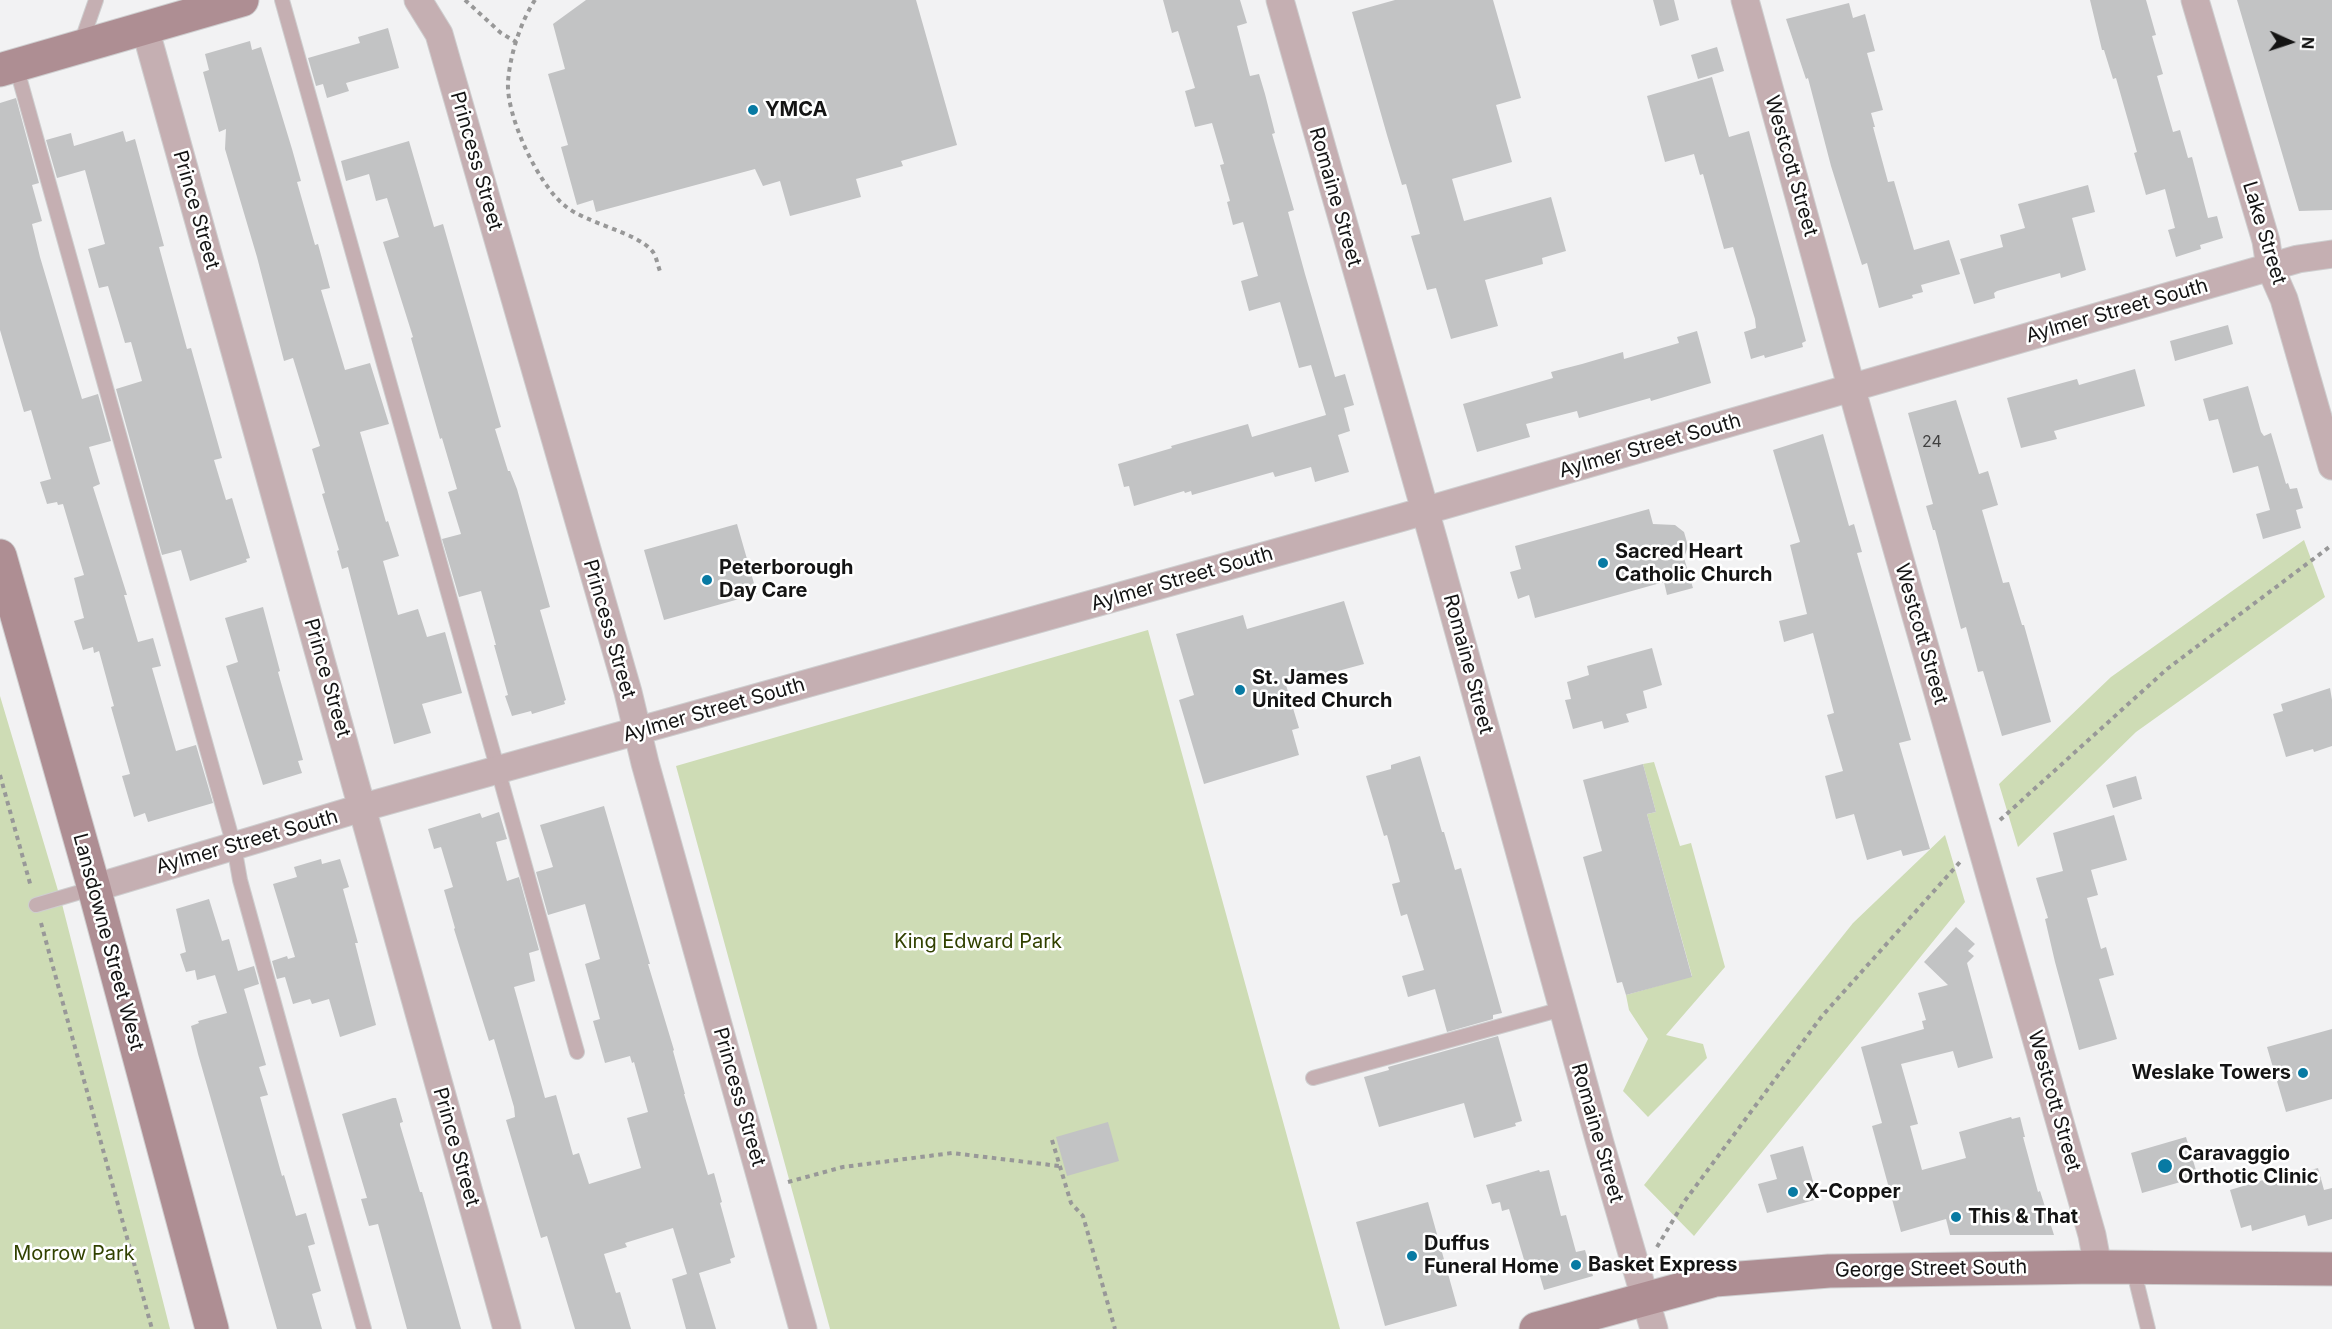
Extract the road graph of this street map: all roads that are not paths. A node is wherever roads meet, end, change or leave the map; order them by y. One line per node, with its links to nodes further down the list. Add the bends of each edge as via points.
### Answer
1 (96, 0): 11 (lane)
2 (242, 0): 9 (main road)
3 (282, 0): 20 (lane)
4 (418, 0): 10 (street, Princess Street)
5 (439, 0): 10 (street, Princess Street)
6 (1280, 0): 17 (street, Romaine Street)
7 (1745, 0): 15 (street, Westcott Street)
8 (2195, 0): 14 (street, Lake Street, via 2266,241)
9 (145, 28): 11 (main road); 21 (street, Prince Street)
10 (439, 34): 19 (street, Princess Street)
11 (80, 46): 12 (main road)
12 (8, 68): 22 (lane)
13 (2332, 254): 14 (street, Aylmer Street South)
14 (2270, 267): 15 (street, Aylmer Street South); 16 (street, Lake Street, via 2284,299)
15 (1852, 389): 17 (street, Aylmer Street South); 28 (street, Westcott Street)
16 (2332, 466)
17 (1425, 510): 19 (street, Aylmer Street South); 25 (street, Romaine Street)
18 (0, 556): 23 (main road, Lansdowne Street West)
19 (638, 731): 20 (street, Aylmer Street South); 35 (street, Princess Street)
20 (499, 770): 21 (street, Aylmer Street South); 26 (lane)
21 (361, 808): 22 (street, Aylmer Street South); 34 (street, Prince Street)
22 (234, 846): 23 (street, Aylmer Street South); 33 (lane, via 240,880)
23 (94, 888): 24 (lane); 32 (main road, Lansdowne Street West)
24 (36, 905)
25 (1562, 1009): 27 (lane); 31 (street, Romaine Street)
26 (577, 1052)
27 (1314, 1078)
28 (2098, 1267): 29 (main road, George Street South); 31 (main road, George Street South, via 1829,1270 1715,1280)
29 (2133, 1268): 30 (main road, George Street South); 37 (lane)
30 (2332, 1269)
31 (1650, 1314): 36 (main road, George Street South)
32 (212, 1329)
33 (364, 1329)
34 (507, 1329)
35 (803, 1329)
36 (1536, 1329)
37 (2148, 1329)

